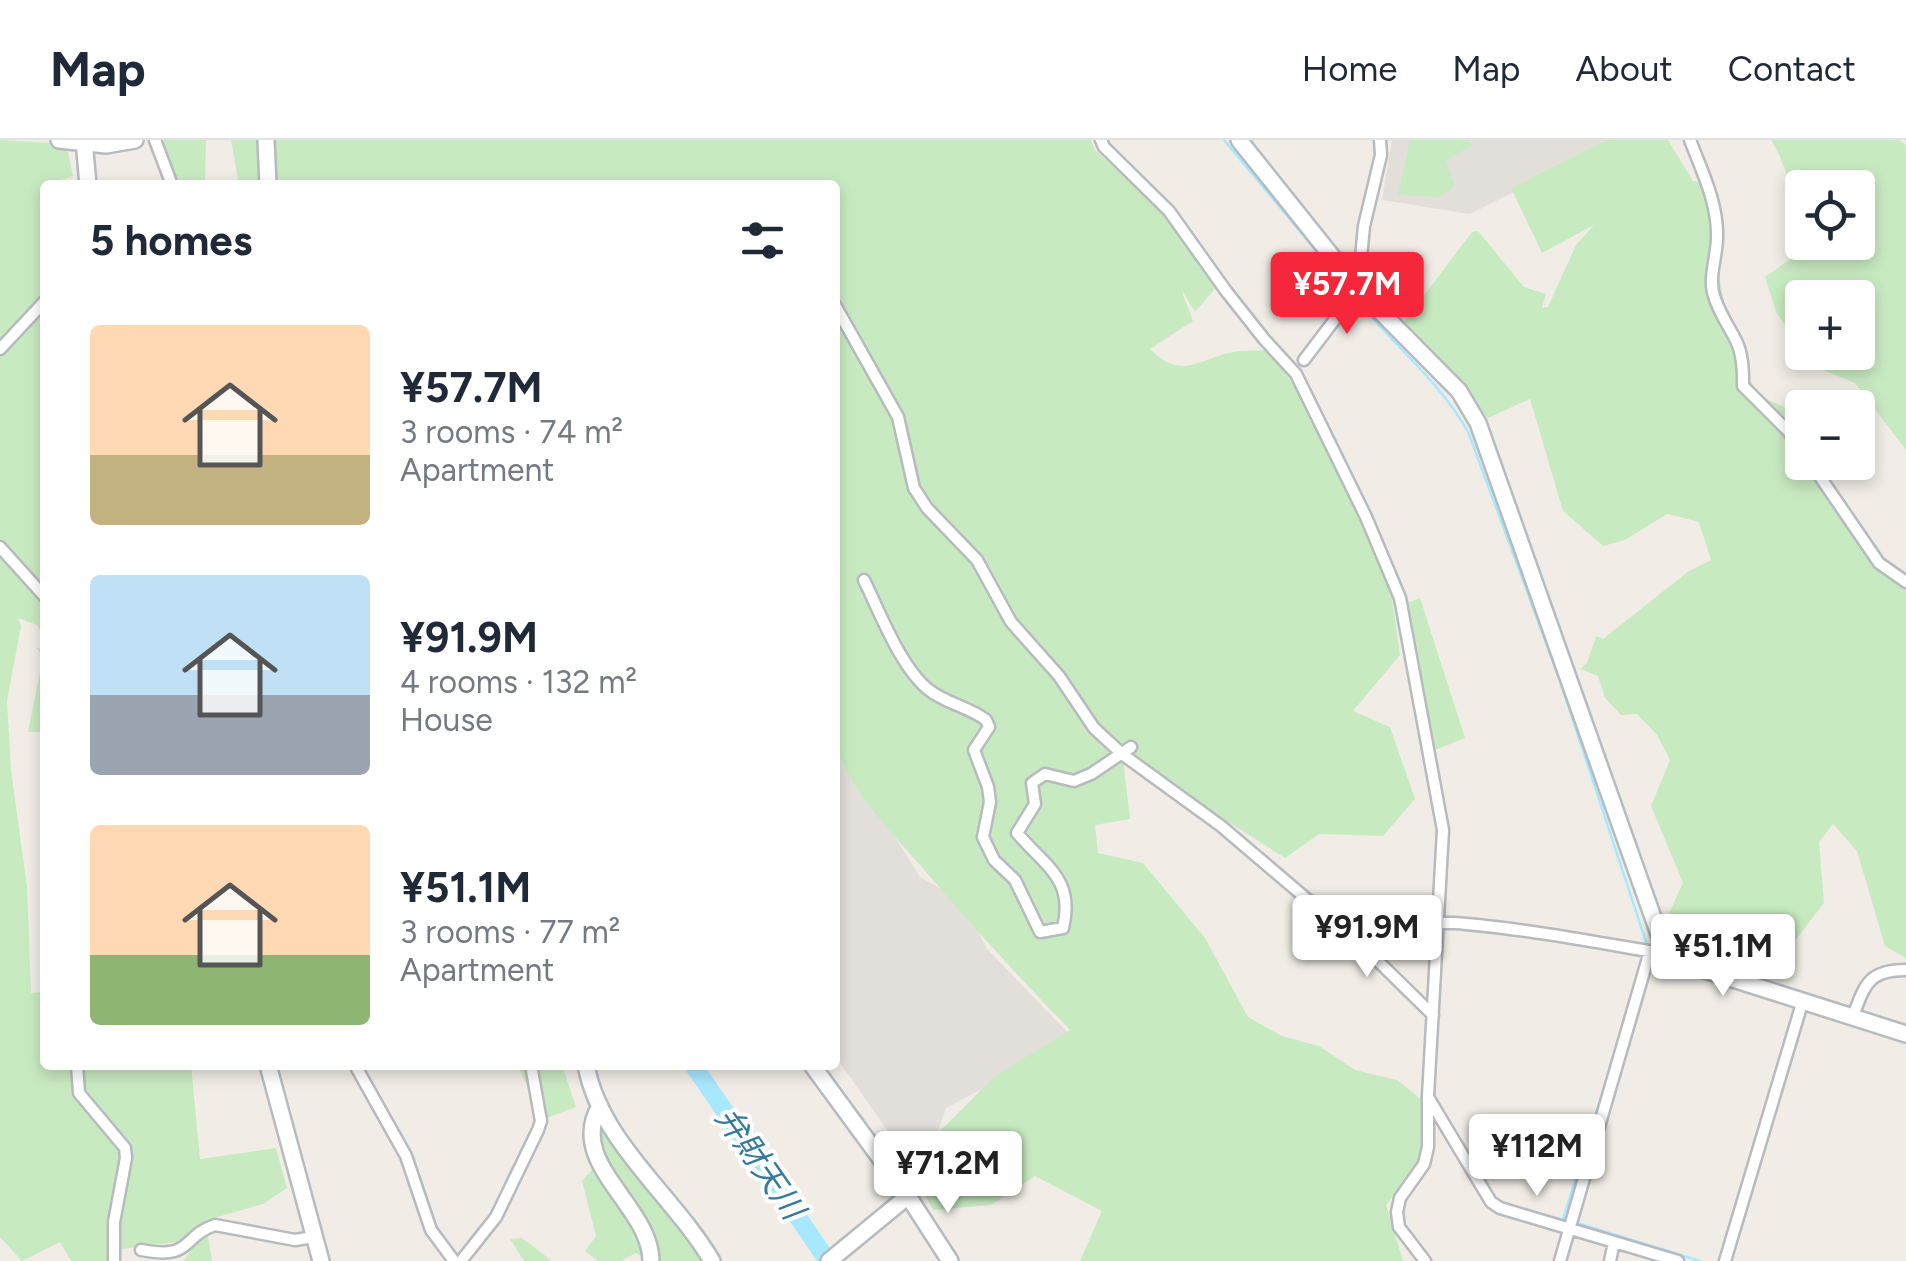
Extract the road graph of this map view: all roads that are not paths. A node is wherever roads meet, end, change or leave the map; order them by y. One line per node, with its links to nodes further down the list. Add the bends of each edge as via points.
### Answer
1 (59, 140): 9 (street)
2 (135, 140): 9 (street)
3 (155, 140): 11 (street)
4 (266, 140): 12 (street)
5 (1101, 140): 26 (street, via 1169,211 1296,374 1366,516 1400,598 1443,830)
6 (1239, 140): 13 (street)
7 (1380, 140): 13 (street)
8 (1690, 140): 18 (street, via 1716,222 1714,299 1740,344 1743,386)
9 (84, 142): 10 (street)
10 (88, 180)
11 (170, 180)
12 (268, 180)
13 (1358, 288): 17 (street); 27 (street, via 1459,392 1478,424)
14 (40, 304): 16 (street)
15 (840, 314): 24 (street, via 898,417 914,488 927,508 977,560 1011,622 1094,728)
16 (0, 349)
17 (1304, 360)
18 (1785, 428)
19 (1822, 480): 22 (street, via 1879,563)
20 (0, 548): 23 (street)
21 (864, 580): 24 (street, via 919,680 986,720 986,734 974,750 990,802 983,838 1016,880 1040,932 1063,928 1066,898 1059,877 1016,833 1035,804 1032,783 1045,774 1074,780)
22 (1906, 582)
23 (40, 591)
24 (1127, 751): 25 (street)
25 (1332, 916): 26 (street, via 1370,925); 30 (street)
26 (1439, 922): 27 (street); 30 (street)
27 (1658, 952): 29 (street); 42 (street)
28 (1906, 970): 31 (street, via 1879,973 1865,985)
29 (1803, 1000): 31 (street); 57 (street)
30 (1433, 1015): 39 (street)
31 (1853, 1016): 32 (street)
32 (1906, 1034)
33 (77, 1070): 46 (street, via 79,1093 125,1148)
34 (269, 1070): 43 (street)
35 (358, 1070): 48 (street, via 406,1156 431,1230)
36 (532, 1070): 48 (street, via 538,1130 496,1216)
37 (588, 1070): 40 (street)
38 (816, 1070): 41 (street)
39 (1428, 1096): 42 (street, via 1490,1202); 53 (street, via 1424,1164 1397,1212 1399,1227)
40 (600, 1106): 49 (street, via 591,1121 592,1141 642,1228); 50 (street)
41 (908, 1196): 51 (street); 52 (street)
42 (1568, 1230): 44 (street); 54 (street)
43 (314, 1237): 45 (street, via 296,1240 215,1225 170,1254); 47 (street)
44 (1614, 1242): 55 (street); 56 (street)
45 (142, 1250)
46 (114, 1261)
47 (320, 1261)
48 (458, 1261)
49 (650, 1261)
50 (712, 1261)
51 (829, 1261)
52 (950, 1261)
53 (1424, 1261)
54 (1560, 1261)
55 (1610, 1261)
56 (1678, 1261)
57 (1725, 1261)

